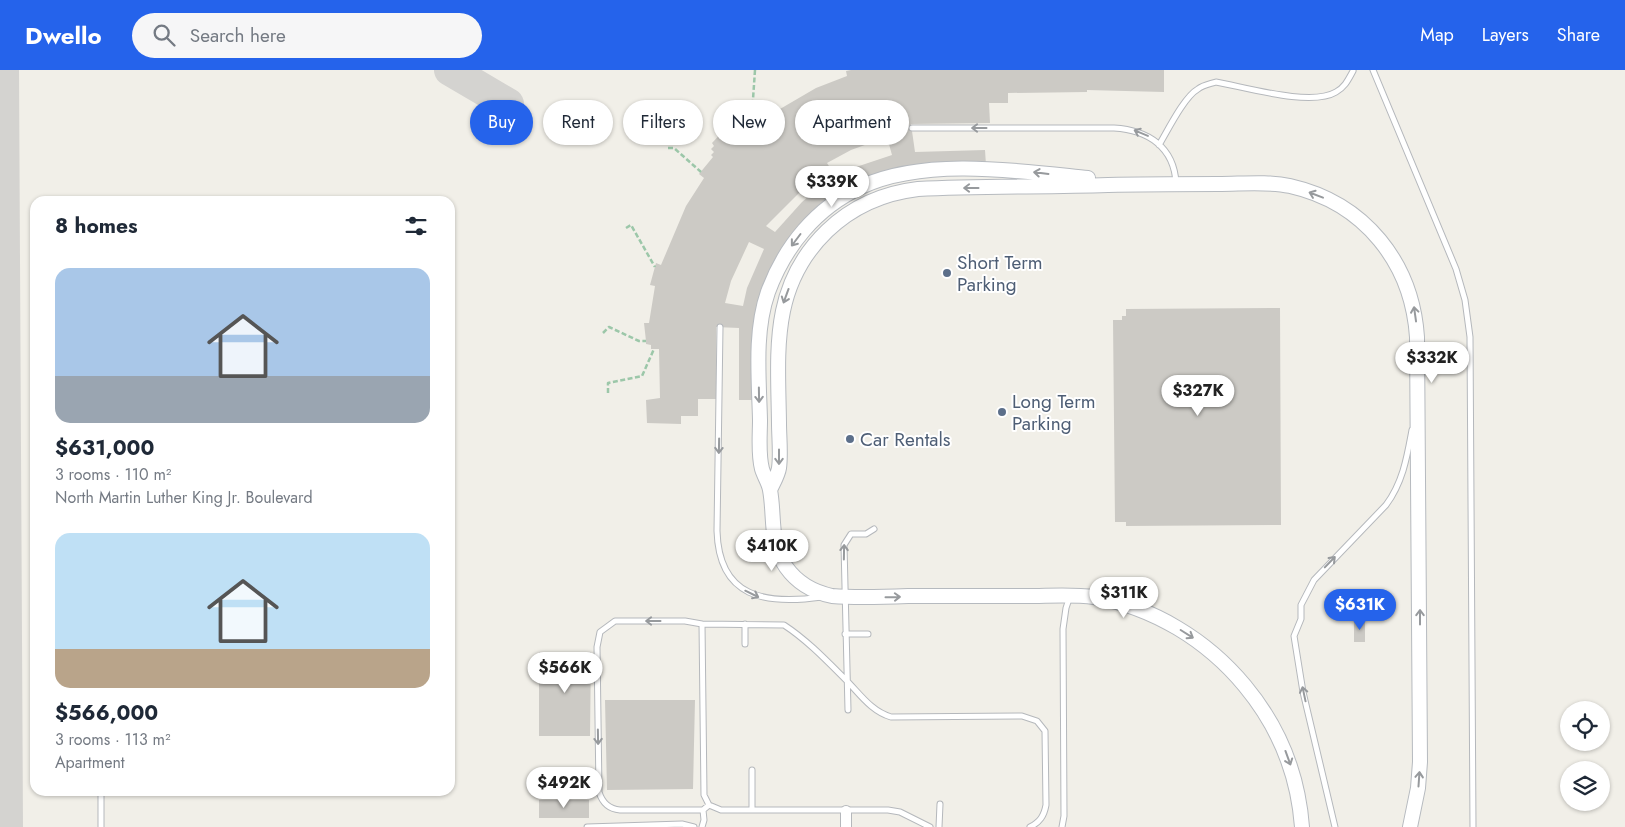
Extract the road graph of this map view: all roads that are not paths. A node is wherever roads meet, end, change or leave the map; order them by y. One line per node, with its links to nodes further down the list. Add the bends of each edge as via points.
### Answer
1 (1373, 70): 39 (lane, via 1456,269 1465,300 1470,337)
2 (1352, 71): 4 (lane, via 1346,85 1323,97 1288,95 1216,82 1205,85 1189,96)
3 (912, 128): 4 (lane, one-way to 3, via 1141,132 1127,128)
4 (1159, 145): 6 (lane, via 1173,165)
5 (1159, 184): 6 (street); 9 (street, one-way to 9, via 909,190 864,205 834,224 794,275 783,303 778,335 779,469); 9 (street, one-way to 9, via 1030,171 916,172 887,177 863,186 824,211 801,234 777,269 767,294 758,353 762,468)
6 (1176, 184): 8 (street, one-way to 6, via 1417,332 1410,293 1402,272 1386,248 1358,219 1323,198 1291,186 1268,183)
7 (720, 327): 11 (lane, one-way to 11, via 717,530 720,560 734,581 758,597 783,601)
8 (1418, 400): 37 (lane, one-way to 8, via 1303,692 1294,636 1301,619 1302,605 1314,580 1386,505 1399,485); 38 (street, one-way to 8, via 1420,762)
9 (770, 490): 11 (street, via 774,539 786,567 807,588)
10 (874, 529): 11 (lane, one-way to 10, via 845,541 851,534 866,534)
11 (838, 596): 12 (street, one-way to 12); 15 (lane)
12 (1070, 596): 35 (lane, via 1063,629); 36 (street, one-way to 36, via 1106,600 1147,612 1186,632 1226,665 1264,710 1279,736 1294,776)
13 (702, 624): 14 (lane); 23 (lane, via 704,796); 24 (lane, one-way to 24, via 615,621 600,632 597,656 598,792 601,798 612,809 620,810)
14 (745, 624): 17 (lane); 18 (lane, via 784,625)
15 (845, 634): 16 (lane); 18 (lane)
16 (868, 634)
17 (746, 644)
18 (846, 680): 19 (lane); 34 (lane, via 873,709 891,717 1022,716 1038,721 1045,731 1046,805 1040,821)
19 (848, 710)
20 (752, 770): 25 (lane)
21 (101, 796): 27 (lane)
22 (940, 804): 33 (lane)
23 (709, 805): 24 (lane); 25 (lane, via 720,810)
24 (703, 810): 30 (lane)
25 (752, 810): 26 (lane)
26 (846, 811): 31 (street); 32 (lane, via 900,812)
27 (101, 827)
28 (587, 827): 29 (lane, via 682,824)
29 (694, 827)
30 (702, 827)
31 (846, 827)
32 (930, 827)
33 (939, 827)
34 (1030, 827)
35 (1062, 827)
36 (1302, 827)
37 (1335, 827)
38 (1410, 827)
39 (1473, 827)

